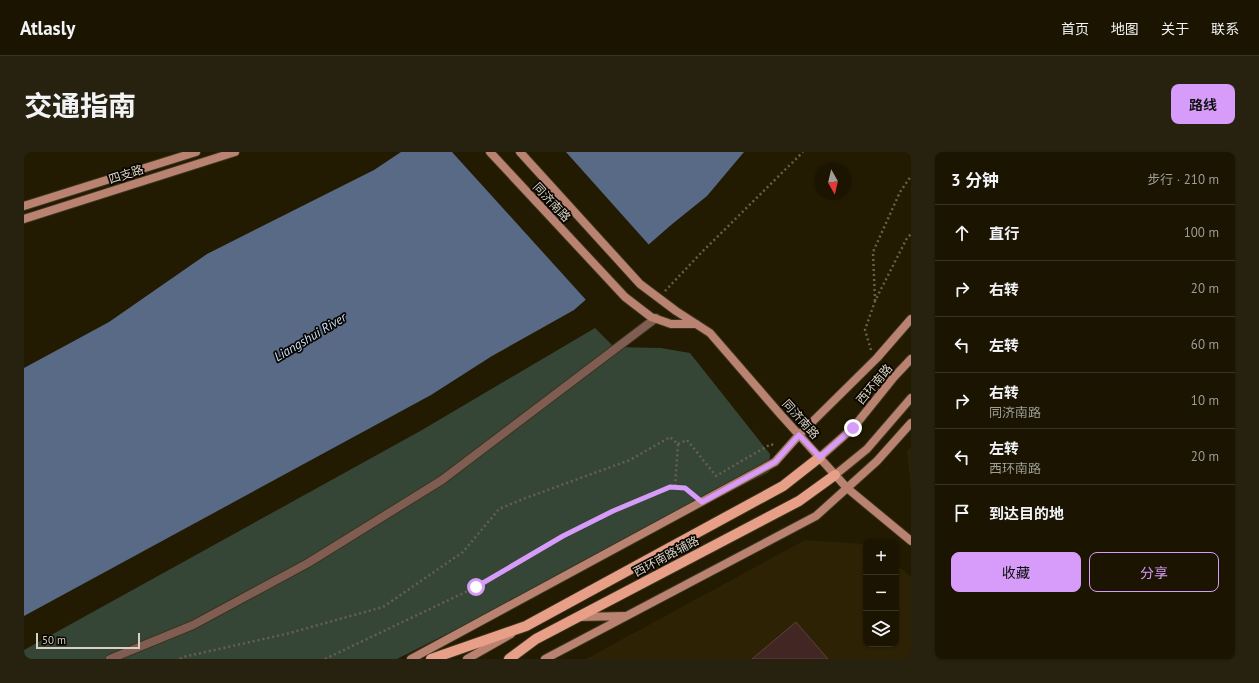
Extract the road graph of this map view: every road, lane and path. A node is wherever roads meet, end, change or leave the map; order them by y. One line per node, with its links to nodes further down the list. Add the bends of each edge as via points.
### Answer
1 (196, 152): 7 (street, 四支路)
2 (235, 152): 8 (street, 四支路)
3 (490, 152): 12 (street, 同济南路, via 625,297)
4 (520, 152): 10 (street, 同济南路, via 640,284)
5 (803, 152): 10 (path)
6 (911, 176): 11 (path, via 900,192 873,252)
7 (24, 206)
8 (24, 220)
9 (911, 234): 11 (path)
10 (659, 298): 14 (street, 同济南路)
11 (875, 301): 15 (path, via 865,330 872,353)
12 (656, 318): 14 (street, 同济南路, via 671,324); 32 (lane, via 442,480 362,530 308,563 193,625)
13 (911, 319): 15 (street)
14 (697, 324): 19 (street, 同济南路, via 710,333)
15 (877, 358): 19 (street)
16 (911, 359): 22 (street, 西环南路, via 853,428)
17 (911, 398): 23 (street, via 867,448)
18 (911, 423): 25 (street, via 877,461)
19 (799, 435): 21 (street); 22 (street, 同济南路)
20 (678, 444): 21 (path, via 687,440 716,476 772,444); 24 (path); 33 (path, via 670,437 630,460 499,509 463,552 383,607 286,634)
21 (784, 452): 26 (street, via 775,462)
22 (820, 457): 23 (street, 同济南路); 30 (main road, via 783,486)
23 (835, 475): 25 (street, 同济南路); 29 (main road, 西环南路辅路, via 799,501)
24 (675, 487): 26 (path, via 685,488); 34 (path, via 613,511 563,536 476,587)
25 (847, 488): 27 (street, 同济南路); 28 (street, via 816,516)
26 (702, 502): 35 (street)
27 (911, 541)
28 (627, 616): 29 (street); 40 (street)
29 (578, 617): 31 (main road, 西环南路辅路)
30 (526, 626): 36 (main road); 37 (street)
31 (536, 639): 38 (street); 39 (main road, 西环南路辅路)
32 (110, 659)
33 (180, 659)
34 (325, 659)
35 (411, 659)
36 (431, 659)
37 (467, 659)
38 (501, 659)
39 (509, 659)
40 (545, 659)

